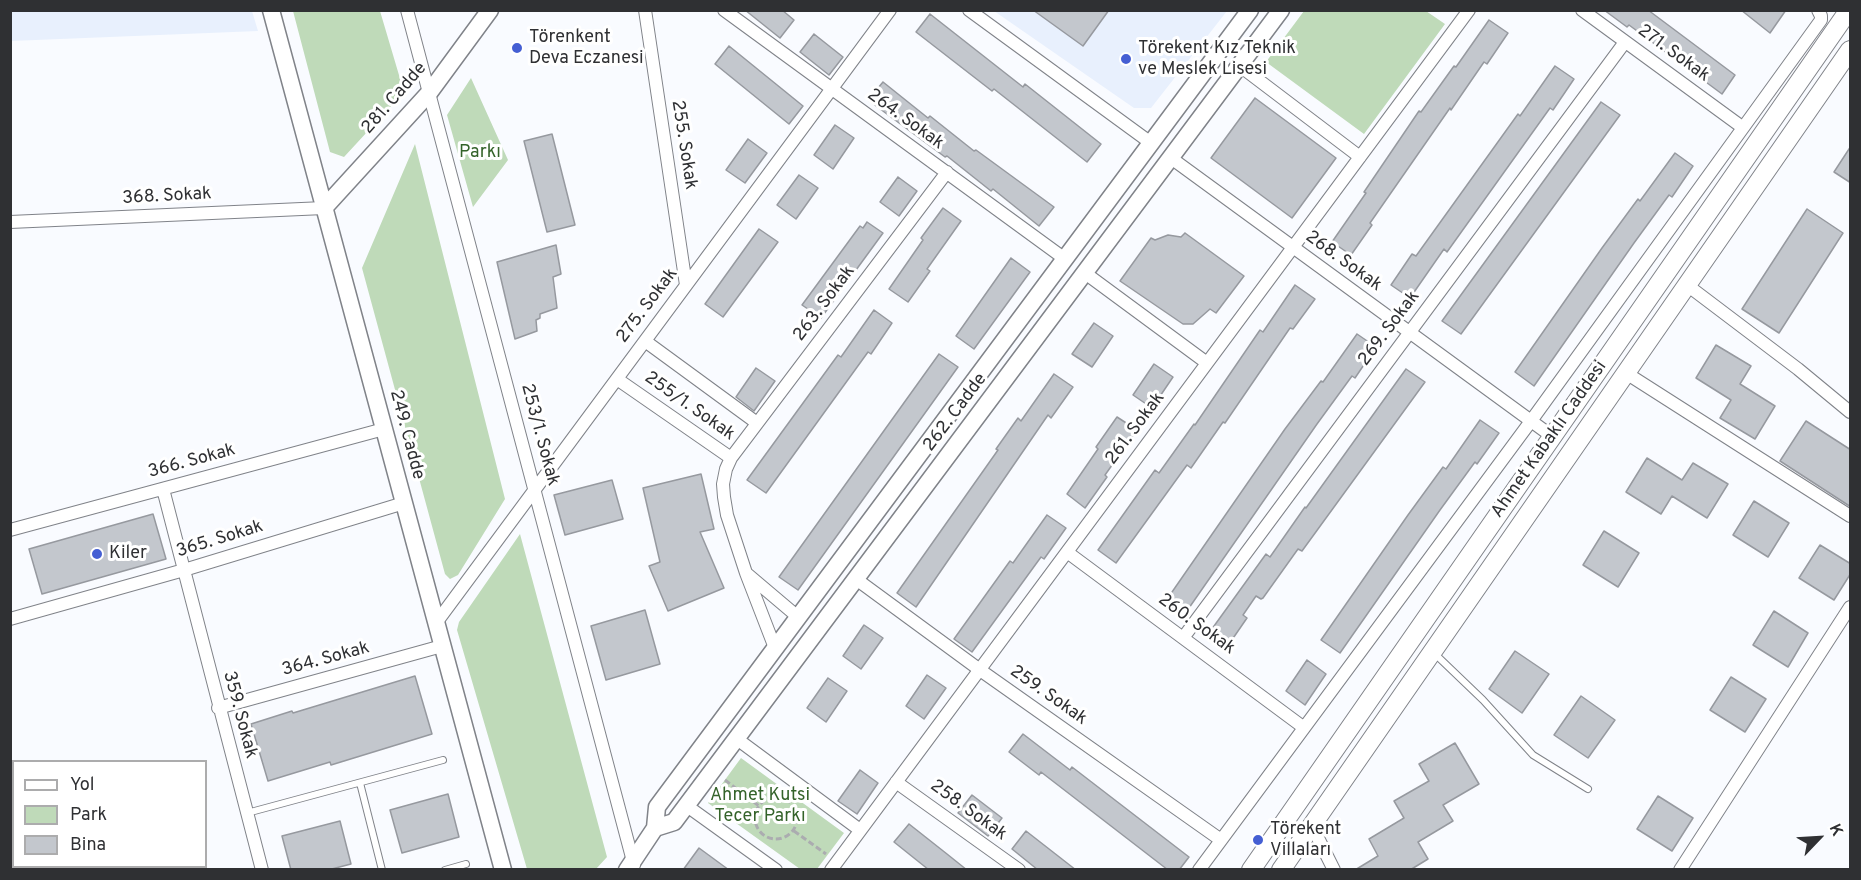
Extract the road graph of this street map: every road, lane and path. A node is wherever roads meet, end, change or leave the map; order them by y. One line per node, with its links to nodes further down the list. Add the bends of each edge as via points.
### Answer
1 (271, 10): 24 (street, 249. Cadde)
2 (407, 10): 18 (street, 253/1. Sokak)
3 (490, 10): 18 (street, 281. Cadde)
4 (645, 10): 29 (street, 255. Sokak)
5 (724, 10): 17 (street, 264. Sokak)
6 (890, 10): 17 (street, 275. Sokak)
7 (969, 10): 20 (street)
8 (1250, 10): 20 (street, 262. Cadde)
9 (1281, 10): 16 (street, 262. Cadde)
10 (1582, 10): 14 (street, 271. Sokak)
11 (1849, 10): 40 (main road, Ahmet Kabaklı Caddesi)
12 (1462, 13): 21 (street, 261. Sokak)
13 (1820, 13): 19 (street, via 1821,20)
14 (1625, 42): 19 (street, 271. Sokak); 31 (street, 269. Sokak)
15 (1851, 50): 30 (main road, Ahmet Kabaklı Caddesi)
16 (1240, 66): 21 (street); 22 (street, 262. Cadde)
17 (832, 89): 23 (street, 264. Sokak); 29 (street, 275. Sokak)
18 (429, 93): 24 (street, 281. Cadde); 43 (street, 253/1. Sokak)
19 (1742, 127): 37 (street)
20 (1151, 143): 22 (street); 27 (street, 262. Cadde)
21 (1360, 157): 26 (street, 261. Sokak)
22 (1171, 158): 26 (street, 268. Sokak); 28 (street, 262. Cadde)
23 (947, 172): 27 (street, 264. Sokak); 38 (street, 263. Sokak)
24 (324, 208): 25 (street, 368. Sokak); 39 (street, 249. Cadde)
25 (10, 222)
26 (1293, 247): 31 (street, 268. Sokak); 33 (street, 261. Sokak)
27 (1065, 259): 52 (street, 262. Cadde)
28 (1085, 273): 33 (street); 50 (street, 262. Cadde)
29 (686, 285): 32 (street, 275. Sokak)
30 (1687, 285): 34 (main road, Ahmet Kabaklı Caddesi); 36 (street)
31 (1410, 332): 37 (street, 268. Sokak); 55 (street, 269. Sokak)
32 (645, 341): 35 (street, 275. Sokak); 38 (street)
33 (1208, 363): 47 (street, 261. Sokak)
34 (1626, 373): 45 (street); 58 (main road, Ahmet Kabaklı Caddesi)
35 (617, 379): 41 (street, 255/1. Sokak); 43 (street, 275. Sokak)
36 (1851, 412)
37 (1531, 421): 40 (street, 268. Sokak); 61 (street)
38 (757, 423): 41 (street, 263. Sokak)
39 (384, 429): 42 (street, 366. Sokak); 44 (street, 249. Cadde)
40 (1552, 437): 86 (main road, Ahmet Kabaklı Caddesi)
41 (731, 458): 49 (street, 255/1. Sokak, via 723,483 724,497)
42 (163, 489): 46 (street, 366. Sokak); 48 (street, 359. Sokak)
43 (535, 489): 54 (street, 275. Sokak); 78 (street, 253/1. Sokak)
44 (404, 503): 48 (street, 365. Sokak); 54 (street, 249. Cadde)
45 (1851, 516)
46 (10, 530)
47 (1067, 552): 55 (street, 260. Sokak); 59 (street, 261. Sokak)
48 (184, 570): 53 (street, 365. Sokak); 60 (street, 359. Sokak)
49 (746, 573): 52 (street); 57 (street, 255/1. Sokak)
50 (856, 579): 59 (street, 259. Sokak); 62 (street, 262. Cadde)
51 (1851, 607): 89 (street)
52 (798, 617): 57 (street, 262. Cadde)
53 (10, 619)
54 (436, 623): 56 (street, 249. Cadde)
55 (1183, 638): 61 (street, 260. Sokak)
56 (442, 646): 60 (street, 364. Sokak); 82 (street, 249. Cadde)
57 (775, 648): 72 (street, 262. Cadde, via 657,807)
58 (1432, 652): 67 (lane, via 1533,755); 71 (main road, Ahmet Kabaklı Caddesi)
59 (980, 670): 65 (street, 261. Sokak); 75 (street, 259. Sokak)
60 (218, 708): 70 (street, 359. Sokak)
61 (1303, 726): 75 (street)
62 (737, 739): 64 (street, 262. Cadde); 73 (street)
63 (443, 760): 66 (lane)
64 (713, 771): 68 (street, 262. Cadde); 69 (path)
65 (896, 782): 73 (street, 261. Sokak); 84 (street, 258. Sokak)
66 (360, 783): 70 (lane); 80 (lane)
67 (1588, 789)
68 (687, 806): 72 (street, 262. Cadde, via 674,822); 83 (street)
69 (759, 806): 74 (path, via 775,797 789,801 797,813); 74 (path, via 755,822 764,836 781,839)
70 (247, 814): 79 (street, 359. Sokak)
71 (1312, 826): 87 (main road, Ahmet Kabaklı Caddesi); 88 (street)
72 (655, 828): 78 (street, 262. Cadde)
73 (860, 830): 77 (street, 261. Sokak)
74 (794, 831): 77 (path)
75 (1221, 840): 85 (street)
76 (466, 864): 81 (lane)
77 (834, 866)
78 (632, 867)
79 (262, 870)
80 (382, 870)
81 (445, 870)
82 (502, 870)
83 (776, 870)
84 (1019, 870)
85 (1199, 870)
86 (1251, 870)
87 (1281, 870)
88 (1334, 870)
89 (1680, 870)

